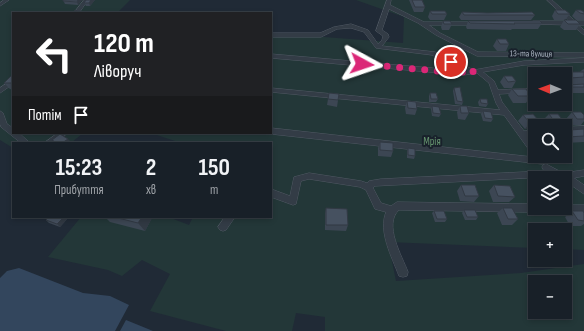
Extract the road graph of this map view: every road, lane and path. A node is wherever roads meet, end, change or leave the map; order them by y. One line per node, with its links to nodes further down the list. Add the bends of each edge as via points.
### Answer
1 (7, 0): 5 (street)
2 (86, 0): 7 (street)
3 (389, 0): 6 (street)
4 (549, 0): 11 (street)
5 (0, 5)
6 (386, 6): 8 (street); 15 (street, via 379,31 386,37)
7 (77, 12)
8 (423, 24): 9 (street); 16 (street, 13-та вулиця, via 449,41 477,54)
9 (480, 24)
10 (527, 24): 11 (street)
11 (574, 24): 12 (street); 13 (street)
12 (584, 24)
13 (584, 33)
14 (272, 35): 15 (street, via 321,35 336,28 351,26 366,31)
15 (378, 47): 19 (street, via 433,53)
16 (584, 55)
17 (272, 56): 19 (street, via 448,72)
18 (584, 60): 19 (street, via 524,64)
19 (477, 72): 24 (street, via 492,82)
20 (12, 82): 23 (street)
21 (272, 90): 26 (street)
22 (528, 90): 24 (street)
23 (0, 91)
24 (495, 92): 26 (street)
25 (0, 113): 30 (street, via 4,125)
26 (507, 113): 33 (street)
27 (584, 129): 29 (street)
28 (272, 130): 38 (street)
29 (572, 130)
30 (12, 132)
31 (14, 134): 35 (street)
32 (62, 134): 36 (street)
33 (523, 134): 34 (street); 37 (street)
34 (528, 134)
35 (25, 142)
36 (50, 142)
37 (528, 142)
38 (528, 158)
39 (543, 163): 40 (street)
40 (548, 170): 44 (street, via 547,174 381,182 372,183)
41 (584, 174): 42 (street)
42 (572, 176)
43 (572, 180): 45 (street)
44 (369, 188): 46 (street, via 361,184 309,176 297,179 293,201); 48 (street, via 378,206)
45 (584, 190)
46 (272, 193)
47 (584, 209): 48 (street, via 401,206)
48 (390, 210): 51 (street, via 388,225 393,249)
49 (229, 218): 50 (street)
50 (223, 227)
51 (403, 272)

